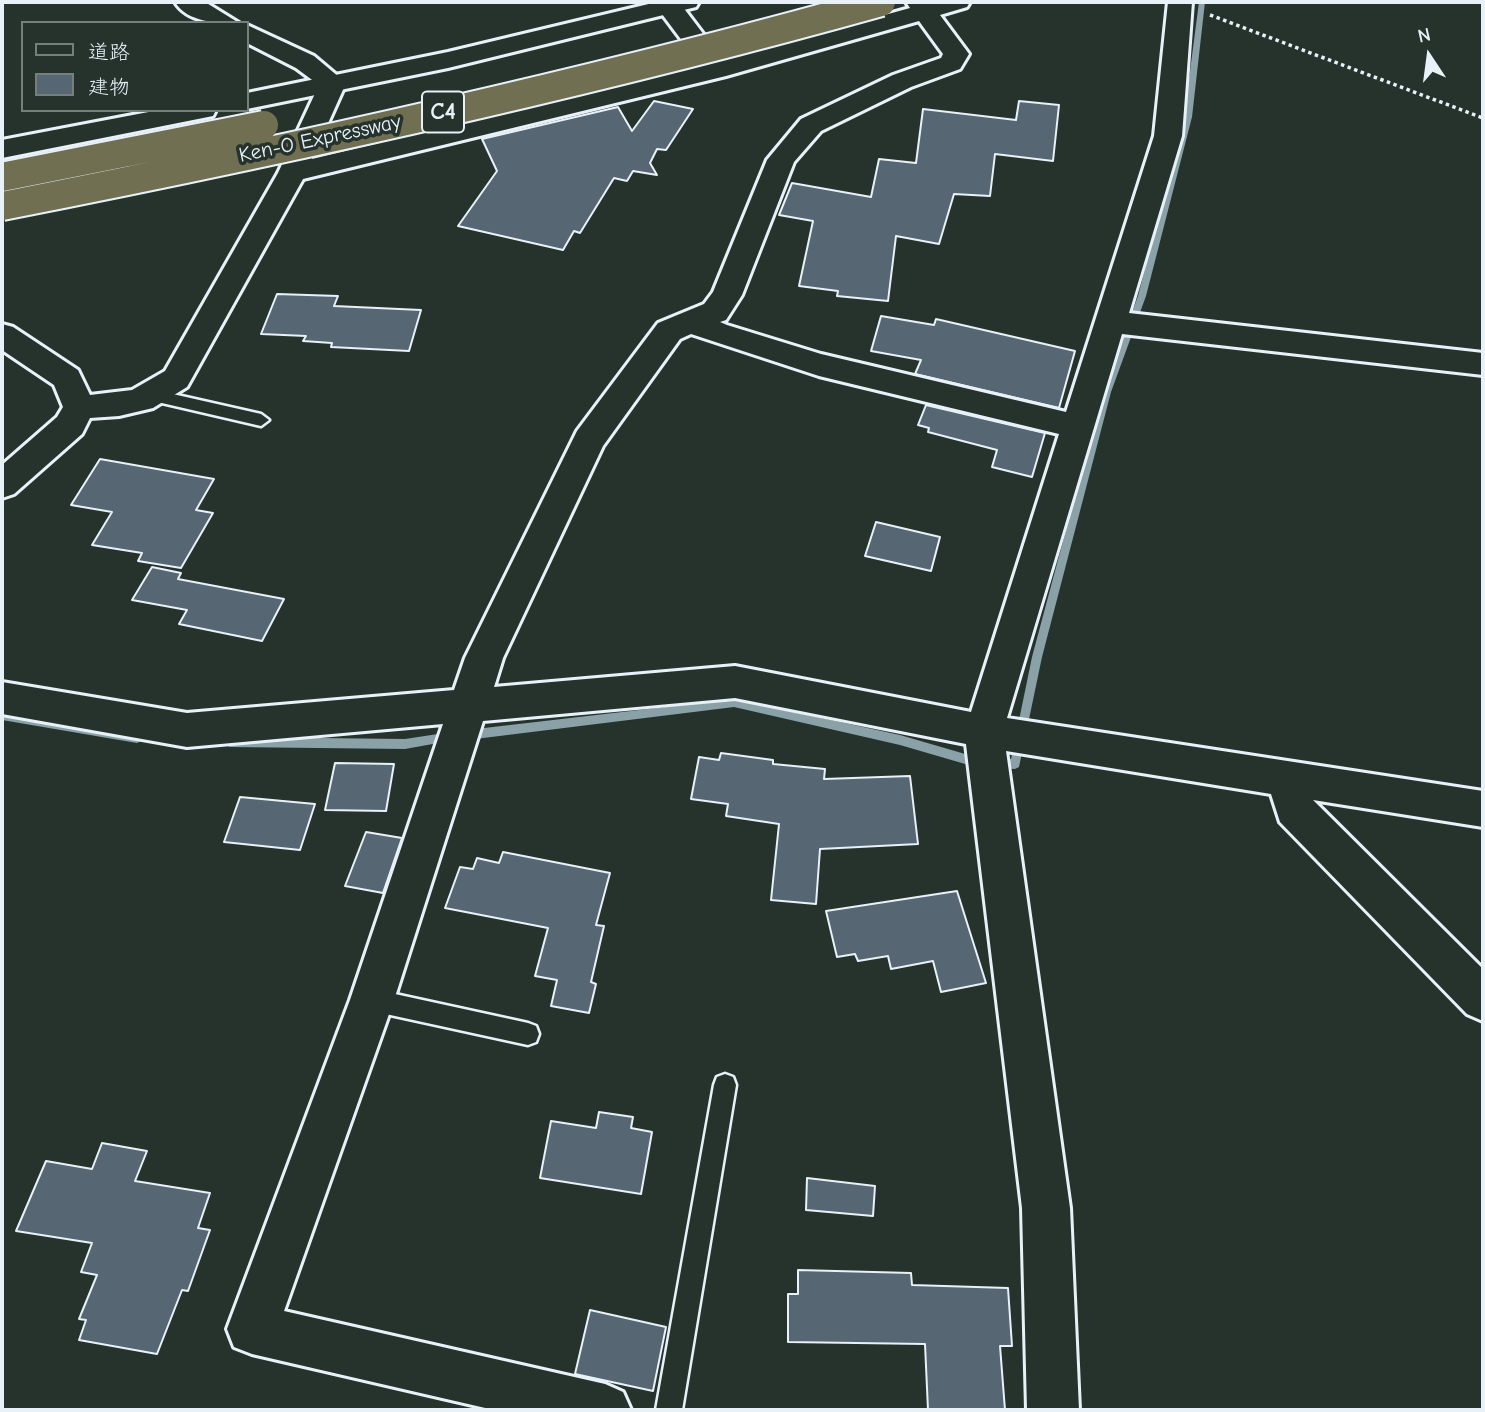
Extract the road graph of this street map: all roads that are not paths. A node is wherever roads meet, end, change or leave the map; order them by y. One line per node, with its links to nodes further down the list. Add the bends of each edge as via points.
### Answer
1 (187, 2): 8 (street)
2 (788, 2): 11 (highway, Ken-O Expressway / C4, via 407,95)
3 (881, 2): 17 (highway, Ken-O Expressway / C4, bridge, via 625,71)
4 (958, 2): 7 (street)
5 (1180, 3): 19 (street, via 1168,136)
6 (678, 4): 10 (street); 11 (street, via 448,60)
7 (922, 6): 10 (street); 18 (street, via 956,54 951,62 811,125 781,160 727,295 715,312)
8 (222, 21)
9 (248, 34): 11 (street, via 304,62)
10 (717, 70): 15 (street)
11 (347, 99): 12 (street); 15 (street); 16 (highway, Ken-O Expressway / C4, bridge)
12 (248, 101)
13 (193, 112): 14 (street)
14 (2, 149)
15 (292, 173): 22 (street, via 176,379)
16 (2, 177)
17 (2, 206)
18 (690, 321): 25 (street, via 818,365); 28 (street, via 669,331 589,440 484,658)
19 (1112, 322): 21 (street); 25 (street)
20 (2, 335): 23 (street, via 67,378)
21 (1483, 365)
22 (155, 396): 23 (street); 24 (lane)
23 (79, 407): 26 (street, via 70,425)
24 (261, 420)
25 (1079, 427): 29 (street)
26 (2, 485)
27 (2, 698): 28 (street, via 187,730)
28 (470, 706): 29 (street, via 735,682); 32 (street)
29 (984, 731): 30 (street); 38 (street, via 1046,1208)
30 (1289, 781): 31 (street); 33 (street, via 1294,809)
31 (1483, 809)
32 (372, 999): 34 (lane); 36 (street, via 252,1329)
33 (1483, 999)
34 (528, 1034)
35 (725, 1085): 37 (lane)
36 (605, 1410)
37 (669, 1410)
38 (1053, 1410)

